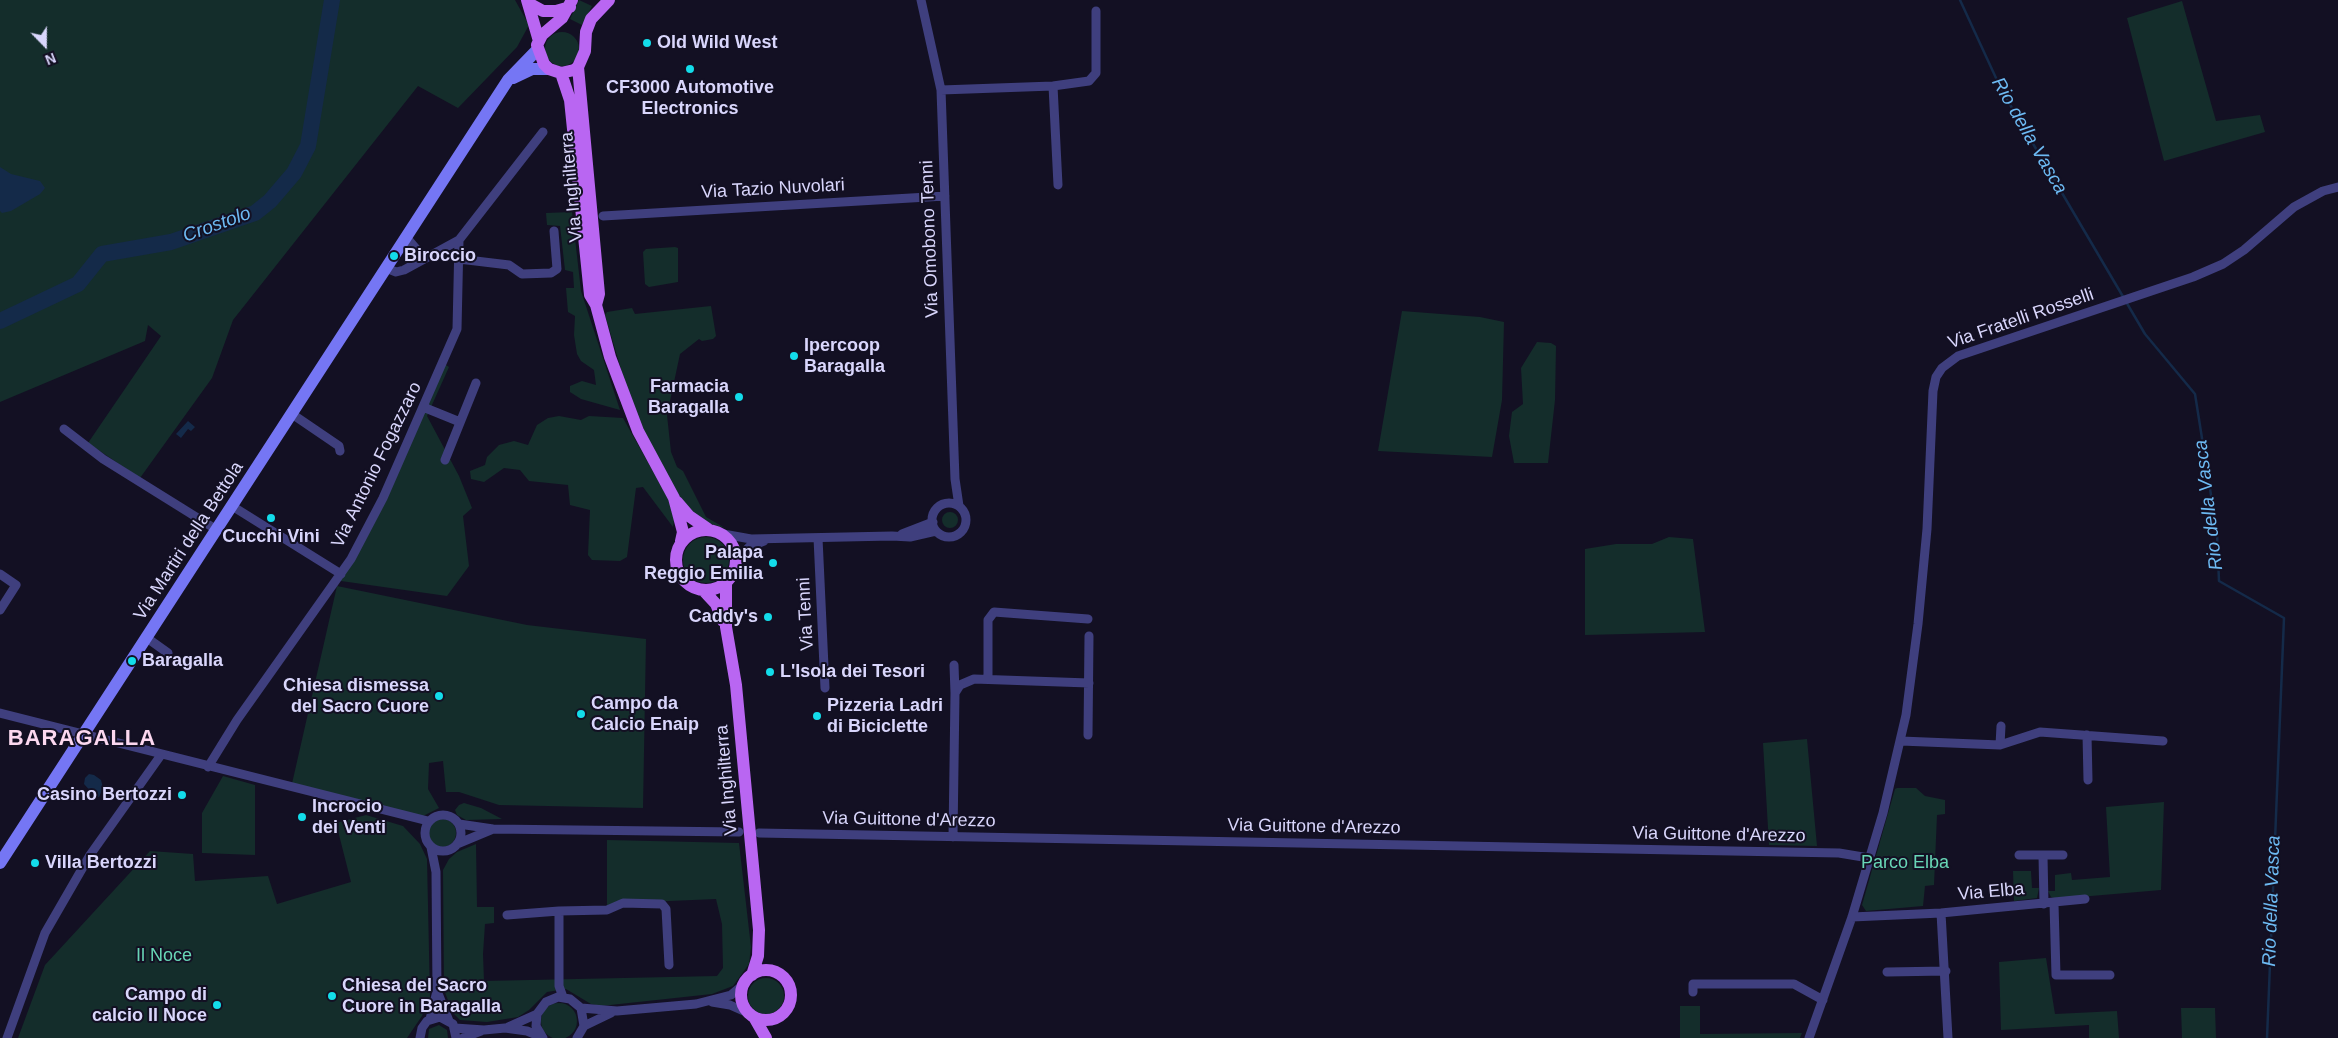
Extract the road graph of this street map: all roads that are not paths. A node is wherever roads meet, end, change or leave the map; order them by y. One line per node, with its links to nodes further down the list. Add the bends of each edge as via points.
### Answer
1 (609, 0): 7 (main road, via 591,19 586,32 585,51)
2 (922, 0): 11 (street, Via Omobono Tenni)
3 (528, 2): 4 (main road, via 543,12 556,11); 6 (main road)
4 (571, 3): 6 (main road, Via Martiri della Bettola, via 562,18 542,35)
5 (1096, 11): 10 (street, via 1096,73 1081,84)
6 (538, 45): 8 (main road, via 540,58); 9 (main road, Via Martiri della Bettola)
7 (578, 67): 8 (main road); 23 (main road, Via Inghilterra, via 599,294)
8 (555, 71): 9 (main road, via 532,69); 23 (main road, Via Inghilterra, via 570,100 586,272 590,295)
9 (508, 80): 18 (main road, Via Martiri della Bettola)
10 (1053, 86): 11 (street); 13 (street)
11 (940, 90): 15 (street, Via Omobono Tenni)
12 (542, 132): 19 (street)
13 (1058, 185)
14 (2338, 187): 64 (street, Via Fratelli Rosselli, via 2323,191 2294,207 2223,264 1958,356 1945,364 1936,377 1933,391 1920,607)
15 (945, 196): 16 (street, Via Tazio Nuvolari); 31 (street, Via Omobono Tenni)
16 (603, 216)
17 (554, 231): 21 (street, via 556,269 551,273 522,274 509,265)
18 (406, 237): 20 (street); 22 (main road, Via Martiri della Bettola)
19 (459, 240): 20 (street); 21 (street, Via Antonio Fogazzaro)
20 (424, 258): 22 (street, via 404,270 396,272)
21 (459, 259): 25 (street, Via Antonio Fogazzaro, via 457,329)
22 (386, 268): 26 (main road, Via Martiri della Bettola)
23 (596, 305): 32 (main road, Via Inghilterra, via 610,357 638,431)
24 (476, 383): 27 (street)
25 (423, 407): 27 (street); 45 (street, Via Antonio Fogazzaro, via 359,546)
26 (292, 414): 29 (street, via 339,446); 34 (main road, Via Martiri della Bettola)
27 (460, 422): 30 (street)
28 (64, 429): 38 (street, via 103,459)
29 (340, 450)
30 (445, 460)
31 (955, 479): 33 (street, Via Omobono Tenni); 35 (street, Via Omobono Tenni)
32 (674, 498): 37 (main road, Via Inghilterra, via 689,516); 42 (main road, Via Inghilterra)
33 (945, 503): 35 (street); 36 (street, Via Omobono Tenni, via 937,508)
34 (232, 506): 38 (main road, Via Martiri della Bettola); 45 (street)
35 (959, 506): 36 (street, Via Omobono Tenni, via 965,515 962,531 946,536)
36 (934, 526): 40 (street, Via Omobono Tenni, via 910,538)
37 (708, 529): 39 (main road, Via Inghilterra); 42 (main road, via 698,530)
38 (216, 530): 52 (main road, Via Martiri della Bettola)
39 (723, 534): 41 (street, Via Omobono Tenni); 43 (main road, via 730,541)
40 (818, 538): 41 (street, Via Omobono Tenni); 57 (street, Via Tenni)
41 (771, 539): 43 (street, Via Omobono Tenni, via 748,547)
42 (681, 541): 47 (main road, Via Inghilterra, via 676,554 677,569 684,581)
43 (737, 560): 46 (main road, Via Inghilterra)
44 (0, 574): 48 (street, via 16,585)
45 (341, 574): 68 (street, Via Antonio Fogazzaro, via 237,720)
46 (726, 583): 47 (main road); 50 (main road, Via Inghilterra)
47 (703, 590): 50 (main road, Via Inghilterra, via 716,604)
48 (0, 610)
49 (1088, 619): 55 (street, via 994,612 988,620)
50 (726, 627): 91 (main road, Via Inghilterra, via 736,685)
51 (1089, 636): 56 (street)
52 (147, 638): 53 (street); 61 (main road, Via Martiri della Bettola)
53 (168, 653)
54 (954, 665): 58 (street)
55 (988, 679): 56 (street); 58 (street, via 974,679 960,685)
56 (1089, 682): 62 (street)
57 (825, 688)
58 (955, 693): 75 (street)
59 (0, 713): 61 (street)
60 (2001, 726): 66 (street)
61 (84, 735): 67 (street); 83 (main road, Via Martiri della Bettola)
62 (1088, 735)
63 (2087, 735): 65 (street); 66 (street, via 2040,732); 69 (street)
64 (1901, 741): 66 (street); 82 (street, Via Fratelli Rosselli)
65 (2163, 742)
66 (2000, 745)
67 (161, 755): 68 (street); 116 (street, via 90,855 45,933)
68 (208, 767): 71 (street)
69 (2088, 780)
70 (459, 824): 71 (street, via 446,814 436,816); 72 (street); 76 (street, via 461,834)
71 (426, 825): 77 (street, via 425,839)
72 (493, 829): 73 (street); 76 (street)
73 (739, 832)
74 (759, 833): 75 (street, Via Guittone d'Arezzo)
75 (953, 837): 82 (street, Via Guittone d'Arezzo, via 1829,853)
76 (457, 844): 78 (street)
77 (431, 847): 78 (street); 84 (street)
78 (444, 851): 84 (street)
79 (2019, 855): 81 (street, Via Elba)
80 (2064, 855): 81 (street, Via Elba)
81 (2043, 856): 86 (street, Via Elba)
82 (1869, 858): 90 (street, Via Fratelli Rosselli)
83 (0, 863)
84 (436, 872): 99 (street)
85 (2085, 899): 86 (street, Via Elba)
86 (2049, 904): 88 (street, Via Elba); 96 (street, Via Elba, via 2056,974)
87 (559, 911): 89 (street); 92 (street, via 607,910 623,903 662,904 666,910); 98 (street)
88 (1941, 913): 90 (street, Via Elba); 93 (street, Via Elba)
89 (507, 915)
90 (1852, 917): 103 (street, Via Fratelli Rosselli)
91 (759, 930): 94 (main road, Via Inghilterra); 97 (main road, Via Inghilterra, via 758,956)
92 (669, 965)
93 (1946, 971): 95 (street); 124 (street, Via Elba)
94 (774, 972): 97 (main road, via 766,970); 109 (main road, Via Inghilterra, via 785,980 790,992 789,1005)
95 (1887, 972)
96 (2110, 975)
97 (747, 980): 104 (street, via 731,995); 108 (main road, Via Inghilterra, via 742,1000)
98 (560, 986): 101 (street); 102 (street)
99 (437, 991): 110 (street); 111 (street)
100 (1693, 992): 103 (street, via 1693,984 1794,984)
101 (563, 997): 102 (street); 105 (street)
102 (553, 998): 107 (street)
103 (1823, 1000): 123 (street, Via Fratelli Rosselli)
104 (710, 1002): 106 (street); 108 (street, via 730,1004)
105 (580, 1008): 106 (street); 112 (street)
106 (617, 1011): 112 (street)
107 (537, 1014): 113 (street); 119 (street, via 536,1026)
108 (751, 1015): 109 (main road, via 767,1020); 121 (main road, Via Inghilterra)
109 (780, 1015): 122 (main road, Via Inghilterra)
110 (430, 1019): 111 (street, via 440,1017); 115 (street, via 423,1025)
111 (452, 1024): 114 (street); 117 (street)
112 (584, 1026): 120 (street)
113 (506, 1028): 114 (street); 119 (street, via 527,1031)
114 (484, 1030): 118 (street)
115 (419, 1037)
116 (6, 1038)
117 (456, 1038)
118 (463, 1038)
119 (542, 1038)
120 (577, 1038)
121 (766, 1038)
122 (772, 1038)
123 (1808, 1038)
124 (1948, 1038)

